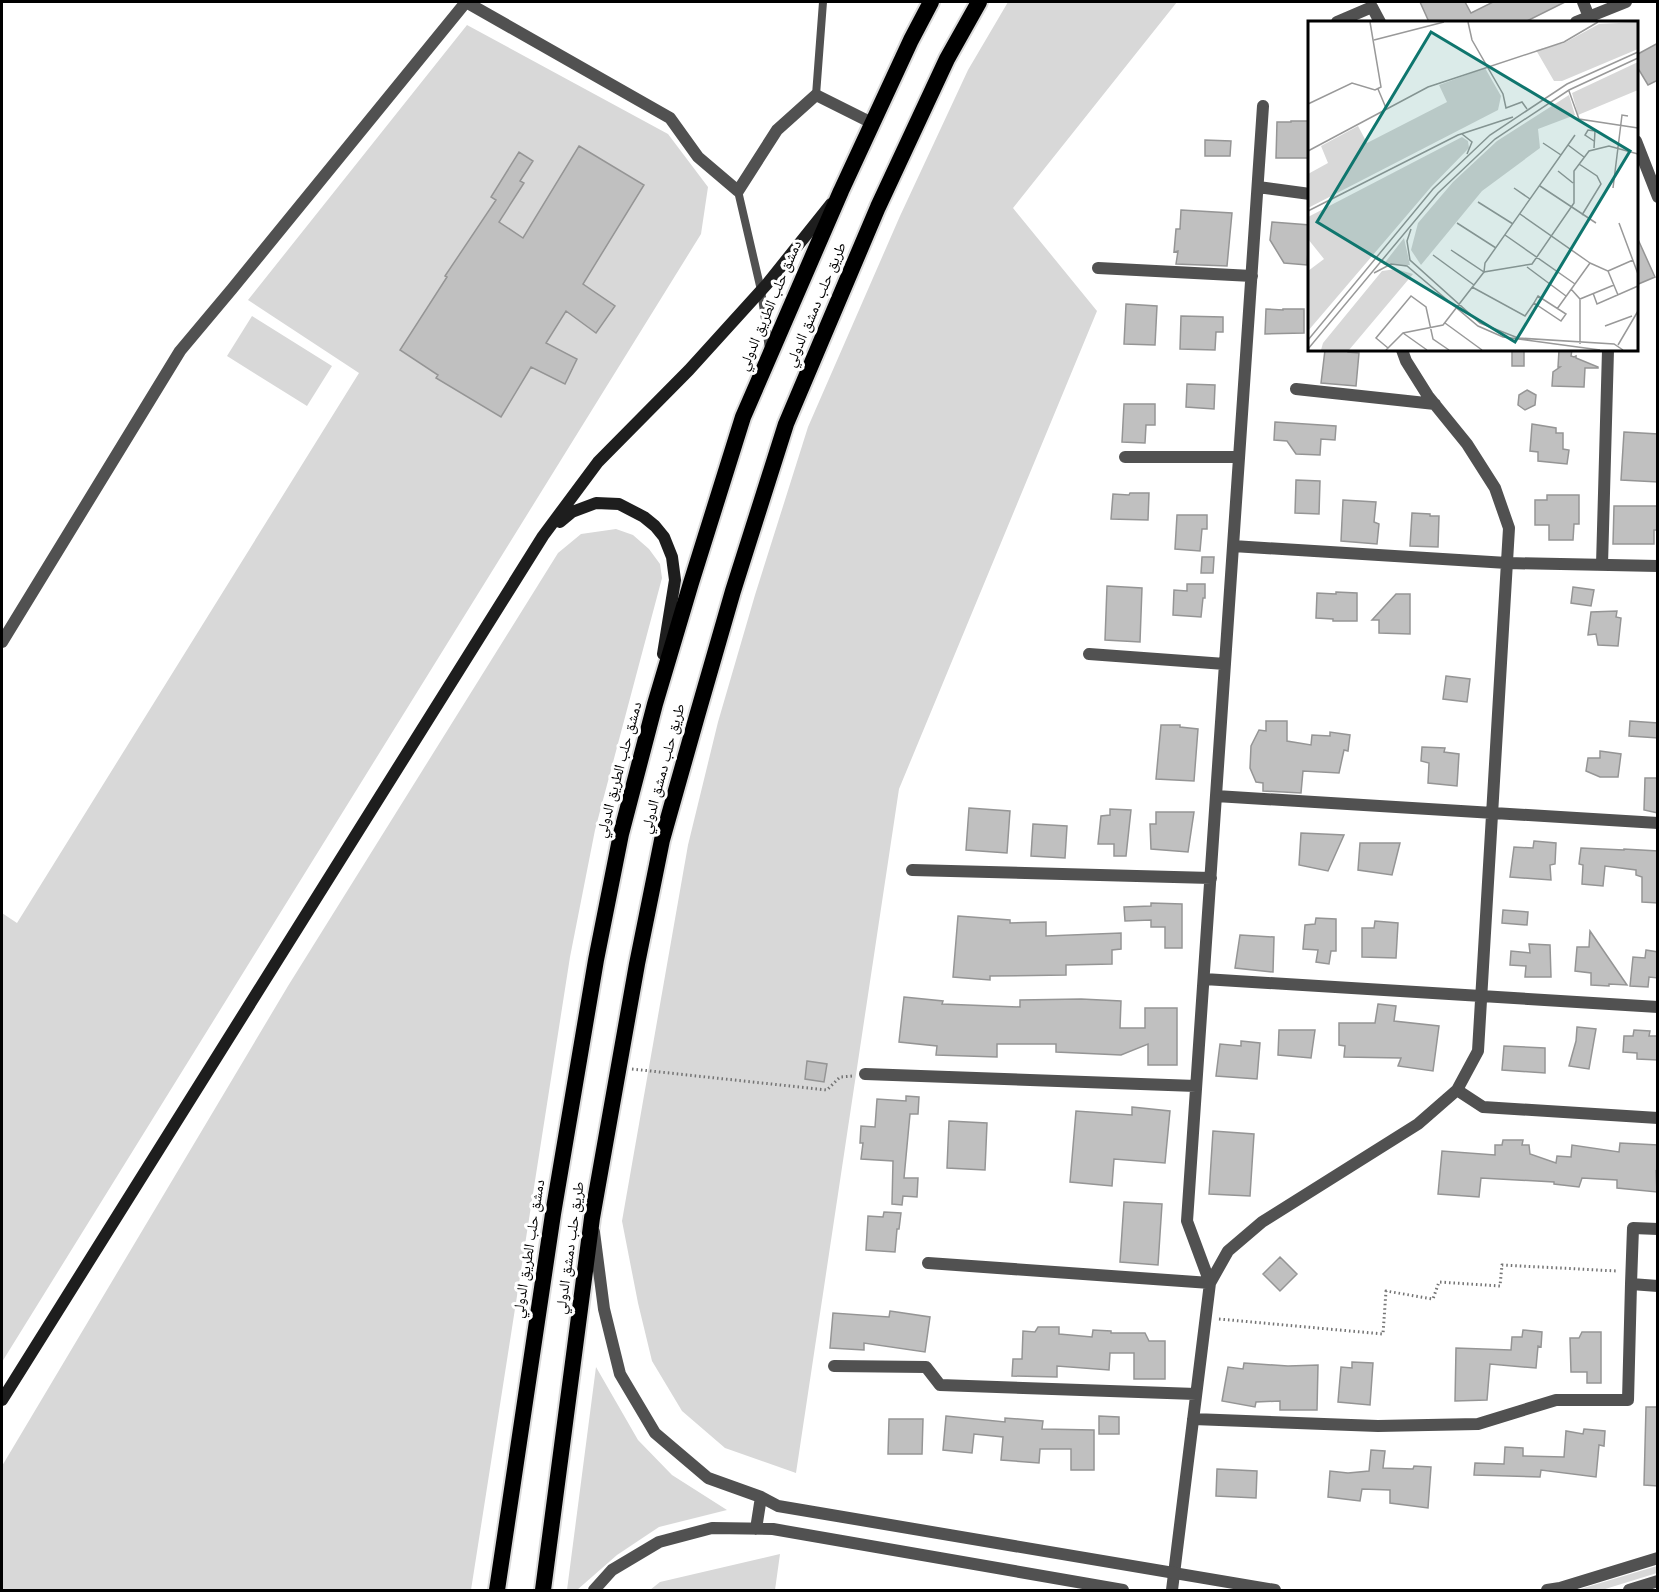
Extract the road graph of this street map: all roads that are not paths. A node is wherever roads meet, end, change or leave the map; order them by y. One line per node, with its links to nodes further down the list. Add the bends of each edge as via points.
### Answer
1 (466, 2): 15 (street, via 670,118 698,157); 34 (street, via 180,351)
2 (823, 2): 10 (lane)
3 (931, 2): 12 (highway, دمشق حلب الطريق الدولي)
4 (978, 2): 50 (highway, طريق حلب دمشق الدولي, via 946,59 883,196 786,424 662,840)
5 (1582, 2): 7 (street)
6 (1626, 2): 7 (street)
7 (1590, 20)
8 (1339, 21): 9 (street, via 1372,7)
9 (1379, 21)
10 (816, 95): 12 (street); 15 (street, via 777,130)
11 (1263, 106): 14 (street)
12 (872, 123): 16 (highway, دمشق حلب الطريق الدولي)
13 (1638, 146): 18 (street)
14 (1258, 187): 17 (street); 20 (street)
15 (738, 191): 21 (lane)
16 (841, 191): 21 (main road); 24 (highway, دمشق حلب الطريق الدولي)
17 (1308, 194)
18 (1658, 197)
19 (1098, 268): 20 (street)
20 (1252, 276): 28 (street)
21 (761, 290): 24 (lane); 29 (main road, via 598,462)
22 (1402, 351): 26 (street)
23 (1608, 351): 32 (street)
24 (770, 354): 37 (highway, دمشق حلب الطريق الدولي, via 743,417)
25 (1296, 389): 26 (street)
26 (1435, 404): 31 (street, via 1495,488 1509,528)
27 (1125, 457): 28 (street)
28 (1239, 457): 30 (street)
29 (543, 536): 37 (main road, via 572,512 608,503 620,504 644,516 664,537 675,580); 58 (main road)
30 (1233, 546): 31 (street); 36 (street)
31 (1507, 562): 32 (street); 39 (street)
32 (1602, 565): 33 (street)
33 (1658, 566)
34 (2, 639)
35 (1089, 654): 36 (street)
36 (1225, 664): 38 (street)
37 (655, 704): 65 (highway, دمشق حلب الطريق الدولي, via 621,834 596,960 553,1214)
38 (1216, 796): 39 (street); 42 (street)
39 (1492, 812): 40 (street); 44 (street)
40 (1658, 823)
41 (912, 870): 42 (street)
42 (1210, 878): 43 (street)
43 (1204, 979): 44 (street); 47 (street)
44 (1481, 996): 45 (street); 48 (street, via 1478,1051)
45 (1658, 1007)
46 (865, 1074): 47 (street)
47 (1196, 1086): 54 (street, via 1187,1221)
48 (1457, 1090): 49 (street, via 1483,1107); 54 (street, via 1418,1125 1262,1222 1228,1251)
49 (1658, 1118)
50 (592, 1218): 60 (street, via 604,1309 620,1374 649,1424 708,1478); 66 (highway, طريق حلب دمشق الدولي)
51 (1658, 1229): 53 (street, via 1634,1228)
52 (928, 1263): 54 (street)
53 (1631, 1278): 55 (street); 59 (street, via 1628,1400 1556,1400 1478,1424 1378,1426)
54 (1210, 1283): 57 (street)
55 (1658, 1286)
56 (834, 1366): 57 (street, via 926,1367 940,1386)
57 (1196, 1394): 59 (street)
58 (2, 1400)
59 (1193, 1419): 63 (street)
60 (761, 1497): 61 (street); 63 (street, via 778,1506)
61 (756, 1528): 67 (street, via 712,1528 658,1542 612,1570); 68 (street)
62 (1658, 1558): 71 (street)
63 (1173, 1573): 69 (street); 70 (street)
64 (1658, 1581): 72 (street)
65 (497, 1590)
66 (543, 1590)
67 (594, 1590)
68 (1123, 1590)
69 (1172, 1590)
70 (1275, 1590)
71 (1547, 1590)
72 (1629, 1590)

